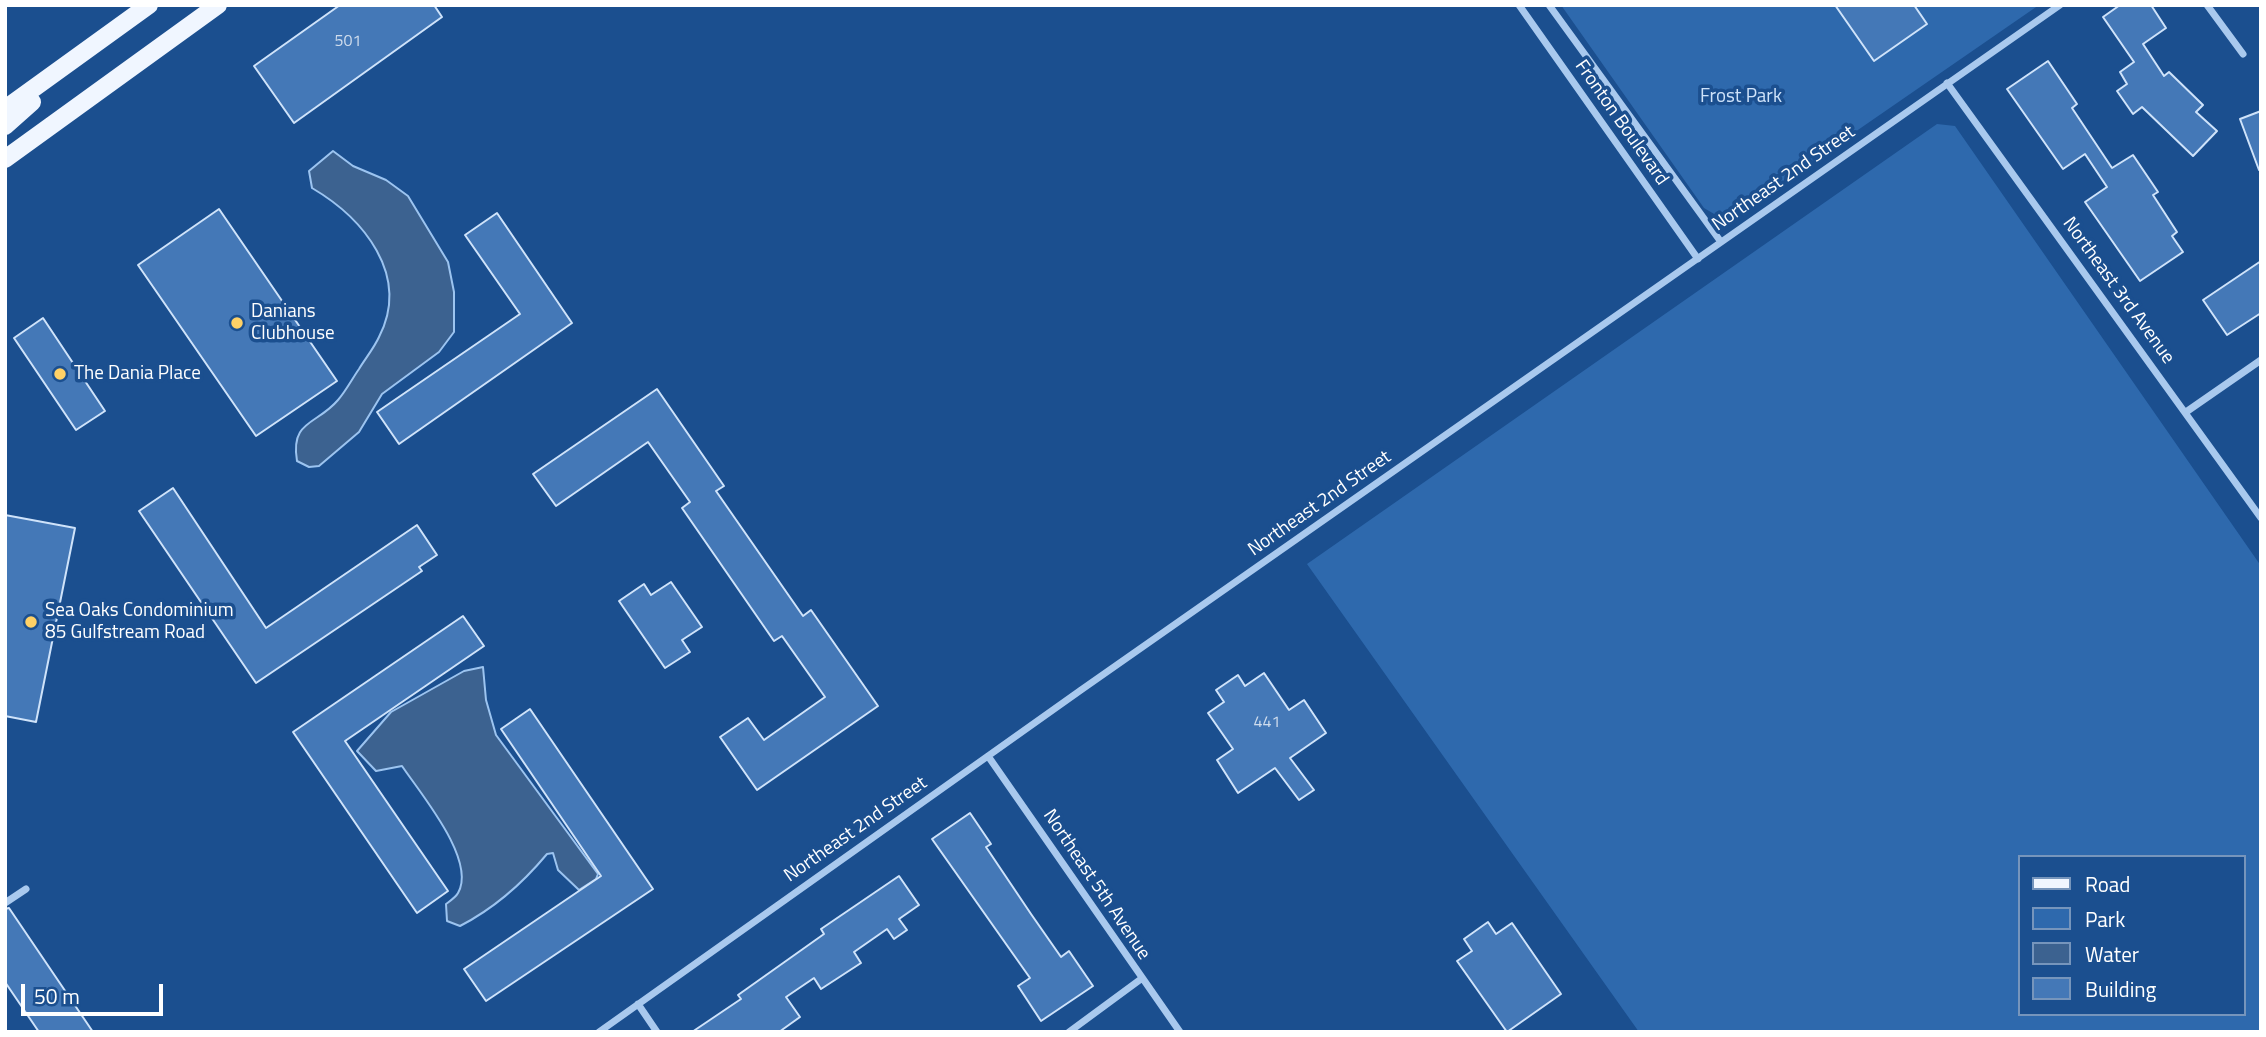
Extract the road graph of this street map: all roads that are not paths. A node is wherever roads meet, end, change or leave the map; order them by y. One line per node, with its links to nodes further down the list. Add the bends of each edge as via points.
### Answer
1 (149, 5): 7 (main road)
2 (218, 5): 12 (main road)
3 (1519, 5): 14 (street, Fronton Boulevard)
4 (1549, 5): 13 (street, Fronton Boulevard)
5 (2060, 5): 9 (street, Northeast 2nd Street)
6 (2207, 5): 8 (street)
7 (114, 31): 10 (main road); 11 (main road)
8 (2243, 54)
9 (1947, 83): 13 (street, Northeast 2nd Street); 16 (street, Northeast 3rd Avenue)
10 (5, 109)
11 (5, 126)
12 (5, 159)
13 (1721, 242): 14 (street, Northeast 2nd Street)
14 (1698, 259): 18 (street, Northeast 2nd Street)
15 (2261, 360): 16 (street)
16 (2186, 412): 17 (street, Northeast 3rd Avenue)
17 (2261, 518)
18 (988, 755): 21 (street, Northeast 5th Avenue); 22 (street, Northeast 2nd Street)
19 (26, 889): 20 (street)
20 (5, 903)
21 (1142, 979): 25 (street); 26 (street, Northeast 5th Avenue)
22 (638, 1004): 23 (street, Northeast 2nd Street); 24 (street)
23 (599, 1032)
24 (657, 1032)
25 (1069, 1032)
26 (1180, 1032)

